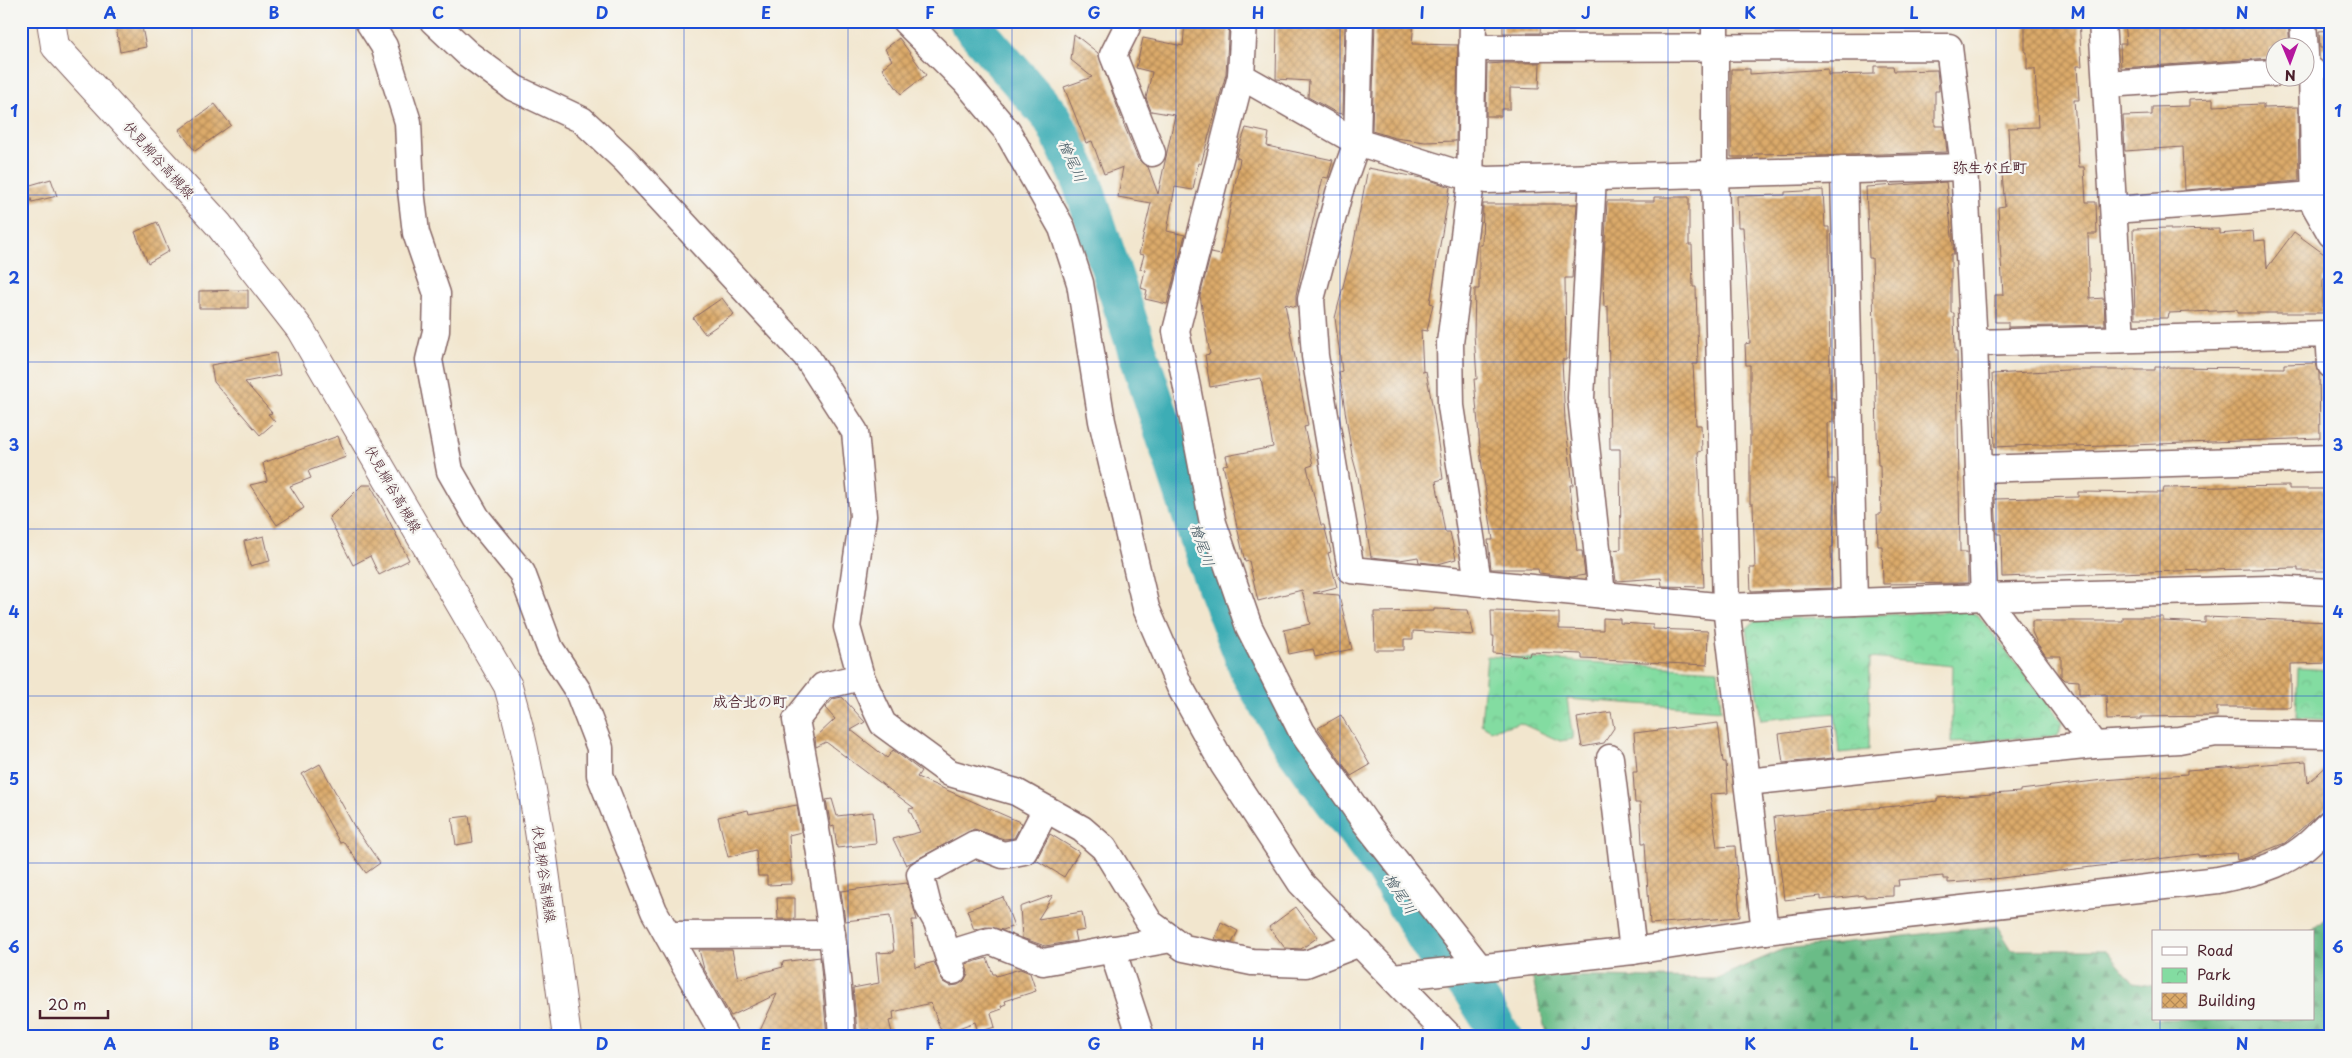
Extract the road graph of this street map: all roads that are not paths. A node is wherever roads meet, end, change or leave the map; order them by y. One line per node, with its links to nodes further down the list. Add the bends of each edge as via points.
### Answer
1 (51, 21): 56 (main road, 伏見柳谷高槻線, via 55,46 219,225 300,328 508,686 524,742)
2 (368, 21): 49 (street, via 384,46 408,122 416,233 437,294 436,331 429,360 450,471 477,518 522,573 550,648 578,691 600,748 600,774 634,864)
3 (434, 21): 40 (street, via 468,54 514,88 582,120 624,160 806,356 855,432 864,516 847,627)
4 (905, 21): 51 (street, via 965,81 1007,131 1062,228 1080,283 1102,421 1146,608 1180,687 1222,764 1301,882)
5 (1127, 21): 20 (street, via 1113,55)
6 (1244, 21): 16 (street)
7 (1360, 21): 19 (street)
8 (1473, 21): 13 (street)
9 (1715, 21): 14 (street)
10 (2102, 21): 17 (street)
11 (2303, 21): 12 (street)
12 (2306, 38)
13 (1472, 48): 14 (street); 24 (street)
14 (1716, 48): 21 (street, via 1949,48); 23 (street)
15 (2264, 74): 17 (street)
16 (1241, 76): 19 (street); 54 (street, via 1176,331 1213,523 1249,627 1302,732 1365,822)
17 (2106, 84): 27 (street)
18 (2313, 88): 26 (street)
19 (1357, 142): 24 (street); 34 (street, via 1311,299 1315,356 1351,570)
20 (1152, 153)
21 (1964, 167): 22 (street); 30 (street)
22 (1844, 170): 23 (street); 38 (street)
23 (1715, 173): 25 (street); 39 (street)
24 (1469, 177): 25 (street, via 1487,180); 34 (street, via 1450,343 1451,406)
25 (1593, 177): 36 (street, via 1581,398)
26 (2314, 195): 27 (street); 28 (street, via 2314,206)
27 (2114, 210): 29 (street)
28 (2331, 234)
29 (2122, 339): 30 (street); 31 (street, via 2329,334)
30 (1974, 343): 33 (street)
31 (2331, 364)
32 (2331, 458): 33 (street)
33 (1979, 469): 37 (street)
34 (1478, 582): 36 (street)
35 (2331, 592): 37 (street, via 2271,589)
36 (1602, 595): 39 (street)
37 (1984, 597): 38 (street); 42 (street)
38 (1854, 602): 39 (street)
39 (1726, 607): 44 (street)
40 (861, 677): 45 (street, via 883,724 950,773 1016,792); 48 (street, via 823,686 796,720)
41 (2331, 735): 42 (street, via 2216,733 2179,740)
42 (2094, 745): 44 (street)
43 (1610, 758): 53 (street)
44 (1747, 782): 47 (street)
45 (1046, 809): 50 (street, via 1082,829 1104,848 1150,923); 52 (street, via 1024,851 1003,855 975,844 920,874 928,906 937,922 950,962 990,941 1043,962)
46 (2331, 822): 47 (street, via 2302,850 2279,862 2255,872 2218,880)
47 (1764, 931): 53 (street)
48 (832, 934): 49 (street); 58 (street)
49 (668, 935): 57 (street)
50 (1171, 939): 51 (street, via 1184,948 1242,960 1306,964); 52 (street)
51 (1360, 944): 55 (street)
52 (1112, 949): 59 (street)
53 (1633, 951): 54 (street)
54 (1480, 968): 55 (street)
55 (1393, 977): 60 (street)
56 (567, 1037)
57 (726, 1037)
58 (842, 1037)
59 (1141, 1037)
60 (1450, 1037)

